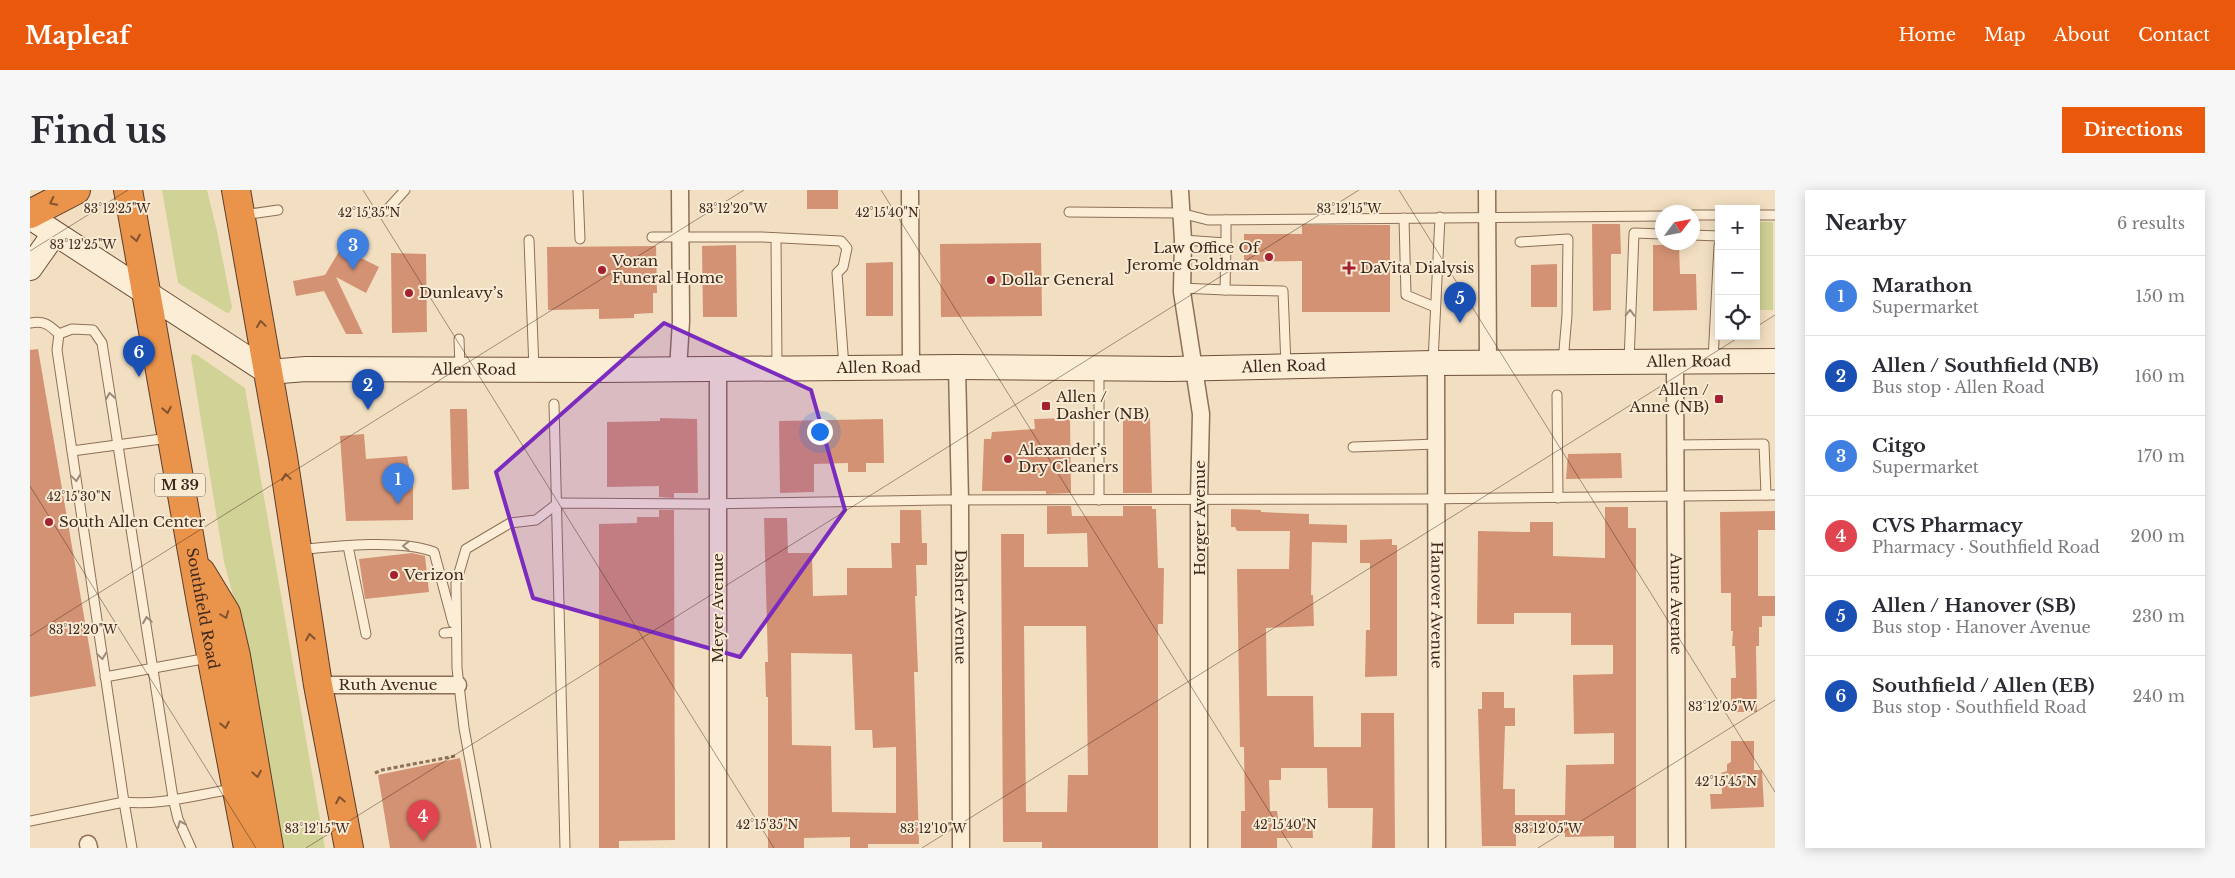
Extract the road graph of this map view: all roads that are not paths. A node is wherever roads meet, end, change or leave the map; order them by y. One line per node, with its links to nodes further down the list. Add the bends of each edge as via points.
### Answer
1 (76, 190): 14 (highway, one-way to 14)
2 (128, 190): 40 (highway, Southfield Road / M 39, one-way to 40)
3 (405, 190): 13 (lane, via 386,211)
4 (578, 190): 31 (lane)
5 (680, 190): 27 (street)
6 (910, 190): 54 (street)
7 (1180, 190): 12 (street, Horger Avenue)
8 (1487, 190): 21 (street)
9 (238, 202): 10 (lane); 63 (highway, one-way to 9)
10 (278, 210)
11 (1068, 212): 12 (lane)
12 (1180, 212): 23 (lane, via 1208,220); 33 (street, Horger Avenue)
13 (364, 213)
14 (30, 215): 24 (main road)
15 (1700, 215): 16 (lane)
16 (1715, 215)
17 (1760, 215): 18 (lane)
18 (1775, 215)
19 (1655, 216): 21 (lane)
20 (1440, 217): 21 (lane); 22 (lane); 41 (lane)
21 (1487, 217): 51 (street)
22 (1404, 218): 23 (lane); 41 (lane, via 1406,295)
23 (1226, 220): 34 (lane)
24 (54, 234): 37 (main road); 40 (main road)
25 (1655, 234): 48 (lane, one-way to 25, via 1634,233)
26 (1700, 235): 28 (lane)
27 (681, 236): 29 (lane); 30 (lane); 62 (street)
28 (1715, 236)
29 (652, 237)
30 (776, 238): 53 (lane, via 840,241 846,248 843,267 837,273); 57 (lane)
31 (580, 239)
32 (529, 240): 60 (lane)
33 (1183, 240): 34 (lane); 38 (street, Horger Avenue)
34 (1226, 242): 39 (lane)
35 (1520, 242): 47 (lane, via 1568,239)
36 (1719, 250): 45 (lane)
37 (30, 268)
38 (1182, 288): 39 (lane); 59 (street, Horger Avenue)
39 (1226, 290): 52 (lane, via 1284,291)
40 (146, 293): 63 (main road); 66 (highway, Southfield Road / M 39, one-way to 66)
41 (1435, 307): 50 (lane)
42 (30, 322): 43 (lane, via 46,323)
43 (59, 334): 67 (lane, one-way to 43, via 102,343 93,330); 71 (lane, via 57,350)
44 (459, 339): 61 (lane)
45 (1713, 361): 46 (main road, Allen Road); 49 (main road, Allen Road)
46 (1775, 361)
47 (1563, 362): 48 (main road, Allen Road); 51 (main road, Allen Road)
48 (1629, 362): 49 (main road, Allen Road)
49 (1675, 362): 69 (street, Anne Avenue)
50 (1435, 363): 51 (main road, Allen Road); 52 (main road, Allen Road); 68 (street, Hanover Avenue)
51 (1488, 363)
52 (1286, 366): 59 (main road, Allen Road)
53 (844, 367): 54 (main road, Allen Road); 57 (main road, Allen Road)
54 (911, 367): 55 (main road, Allen Road)
55 (957, 367): 58 (main road, Allen Road); 77 (street, Dasher Avenue)
56 (718, 368): 57 (main road, Allen Road); 62 (main road, Allen Road); 80 (street, Meyer Avenue)
57 (777, 368)
58 (1099, 368): 59 (main road, Allen Road); 78 (lane)
59 (1192, 368): 75 (street, Horger Avenue, via 1201,414)
60 (534, 369): 61 (main road, Allen Road); 62 (main road, Allen Road)
61 (460, 370): 63 (main road, Allen Road, via 306,369)
62 (678, 370)
63 (268, 372): 82 (highway, one-way to 63)
64 (1557, 395): 74 (lane)
65 (554, 404): 79 (lane)
66 (172, 437): 67 (lane); 83 (highway, Southfield Road / M 39)
67 (117, 444): 71 (lane); 88 (lane, one-way to 67)
68 (1437, 444): 70 (lane); 76 (street, Hanover Avenue)
69 (1675, 445): 72 (lane, via 1764,444); 73 (street, Anne Avenue)
70 (1353, 447)
71 (72, 452): 89 (lane, one-way to 89)
72 (1770, 495): 73 (lane)
73 (1675, 496): 74 (lane); 107 (street, Anne Avenue)
74 (1558, 498): 76 (lane)
75 (1199, 499): 76 (lane); 78 (lane); 105 (street, Horger Avenue)
76 (1436, 499): 106 (street, Hanover Avenue)
77 (960, 500): 78 (lane); 80 (lane); 104 (street, Dasher Avenue)
78 (1099, 500)
79 (558, 503): 80 (lane); 86 (lane, via 536,520 510,522 466,550 456,583); 102 (lane)
80 (718, 503): 103 (street, Meyer Avenue)
81 (348, 546): 82 (lane); 85 (lane); 86 (lane, one-way to 81, via 434,552 420,546)
82 (296, 550): 90 (highway, one-way to 82)
83 (193, 557): 87 (highway, Southfield Road / M 39); 99 (highway, one-way to 99, via 226,613)
84 (444, 633): 86 (lane)
85 (366, 634)
86 (457, 635): 91 (lane)
87 (212, 657): 88 (lane); 92 (highway, Southfield Road / M 39, one-way to 92)
88 (154, 668): 89 (lane); 93 (lane)
89 (105, 677): 94 (lane)
90 (318, 685): 91 (street, Ruth Avenue); 100 (highway, one-way to 90)
91 (458, 685): 101 (lane)
92 (237, 788): 93 (lane); 98 (highway, Southfield Road / M 39)
93 (173, 798): 94 (lane, via 140,804); 97 (lane, one-way to 93)
94 (124, 802): 95 (lane); 96 (lane)
95 (30, 821)
96 (132, 848)
97 (191, 848)
98 (248, 848)
99 (269, 848)
100 (349, 848)
101 (486, 848)
102 (566, 848)
103 (718, 848)
104 (961, 848)
105 (1200, 848)
106 (1437, 848)
107 (1677, 848)

